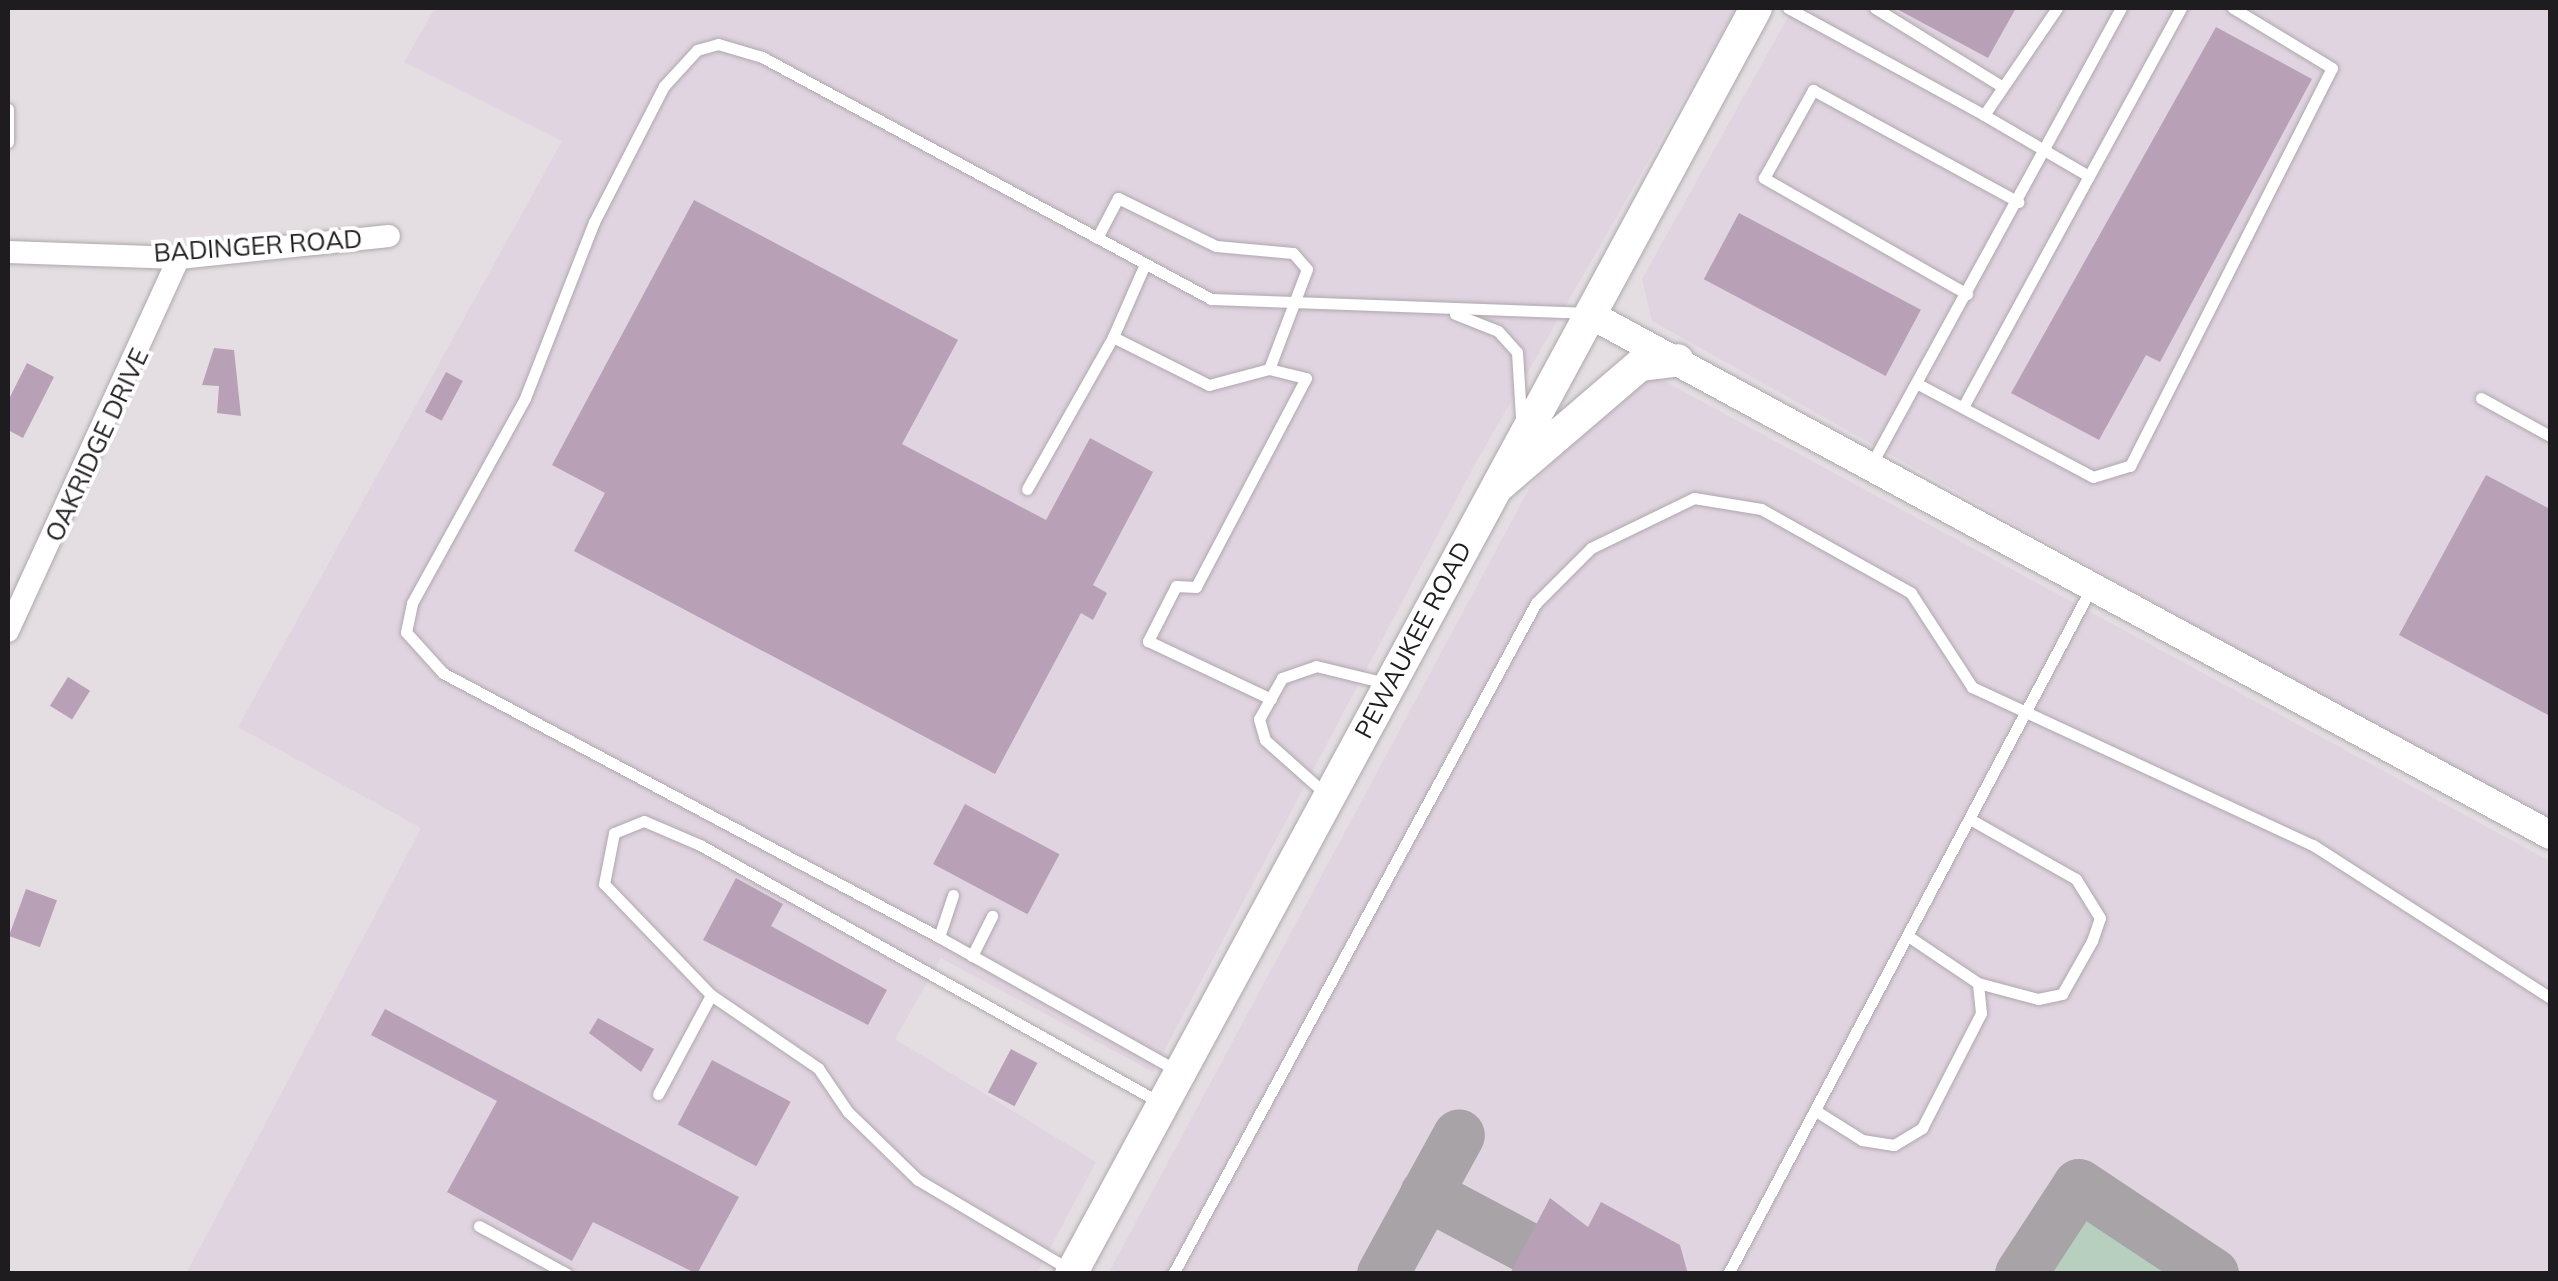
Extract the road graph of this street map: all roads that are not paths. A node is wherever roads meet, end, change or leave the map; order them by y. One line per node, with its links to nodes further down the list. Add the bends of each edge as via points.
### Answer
1 (1756, 8): 23 (main road, PEWAUKEE ROAD)
2 (1788, 8): 10 (lane)
3 (1875, 8): 8 (lane)
4 (2057, 8): 8 (lane)
5 (2121, 8): 12 (lane)
6 (2180, 8): 13 (lane)
7 (2233, 8): 29 (lane, via 2332,68 2130,466 2093,477)
8 (2003, 87): 10 (lane)
9 (8, 109): 11 (lane)
10 (1984, 114): 12 (lane)
11 (8, 142)
12 (2044, 154): 13 (lane); 14 (lane)
13 (2089, 176): 29 (lane)
14 (2018, 202): 20 (lane); 20 (lane, via 1813,90 1788,134 1764,178)
15 (389, 236): 18 (street, BADINGER ROAD)
16 (1097, 238): 19 (lane); 21 (lane, via 1118,198 1216,246 1293,252 1307,269); 45 (lane, via 762,56 718,44 697,50 664,86 594,222 525,398 412,603 406,632 444,674)
17 (8, 252): 18 (street, BADINGER ROAD)
18 (179, 258): 35 (street, OAKRIDGE DRIVE)
19 (1144, 264): 21 (lane, via 1211,300); 24 (lane)
20 (1967, 294): 27 (lane)
21 (1290, 306): 22 (lane); 26 (lane)
22 (1422, 306): 23 (lane); 32 (lane, via 1478,319 1517,352 1524,406)
23 (1589, 314): 25 (street); 32 (main road, PEWAUKEE ROAD)
24 (1113, 337): 26 (lane, via 1209,385); 33 (lane)
25 (1678, 360): 31 (street); 32 (main road, via 1640,365)
26 (1269, 368): 37 (lane, via 1306,378 1196,587 1176,586 1148,642)
27 (1918, 384): 29 (lane); 31 (lane)
28 (2481, 398): 30 (lane)
29 (1963, 407)
30 (2550, 436)
31 (1872, 463): 34 (street)
32 (1500, 478): 36 (main road, PEWAUKEE ROAD)
33 (1027, 489)
34 (2092, 585): 38 (lane); 41 (street)
35 (8, 631)
36 (1389, 685): 37 (lane, via 1316,666 1282,678); 39 (main road, PEWAUKEE ROAD)
37 (1271, 698): 39 (lane, via 1259,719 1265,740)
38 (2025, 714): 40 (lane); 49 (lane, via 2313,845); 57 (lane, via 1959,675 1911,593 1737,500 1669,503 1591,548 1536,604)
39 (1328, 796): 50 (main road, PEWAUKEE ROAD)
40 (1970, 819): 44 (lane); 47 (lane, via 2076,879 2100,918 2062,994 2038,1000)
41 (2550, 835)
42 (953, 895): 45 (lane)
43 (992, 916): 46 (lane)
44 (1908, 936): 47 (lane); 53 (lane)
45 (938, 937): 46 (lane)
46 (972, 956): 50 (lane)
47 (1978, 983): 53 (lane, via 1982,1013 1922,1128 1894,1145 1862,1140)
48 (710, 995): 51 (lane); 52 (lane, via 604,884 614,832 644,821 700,845); 55 (lane, via 818,1068 848,1112 918,1180)
49 (2550, 998)
50 (1180, 1072): 52 (main road, PEWAUKEE ROAD)
51 (658, 1094)
52 (1162, 1104): 55 (main road, PEWAUKEE ROAD)
53 (1816, 1112): 58 (lane)
54 (479, 1226): 56 (lane)
55 (1072, 1272)
56 (567, 1274)
57 (1173, 1274)
58 (1728, 1274)

